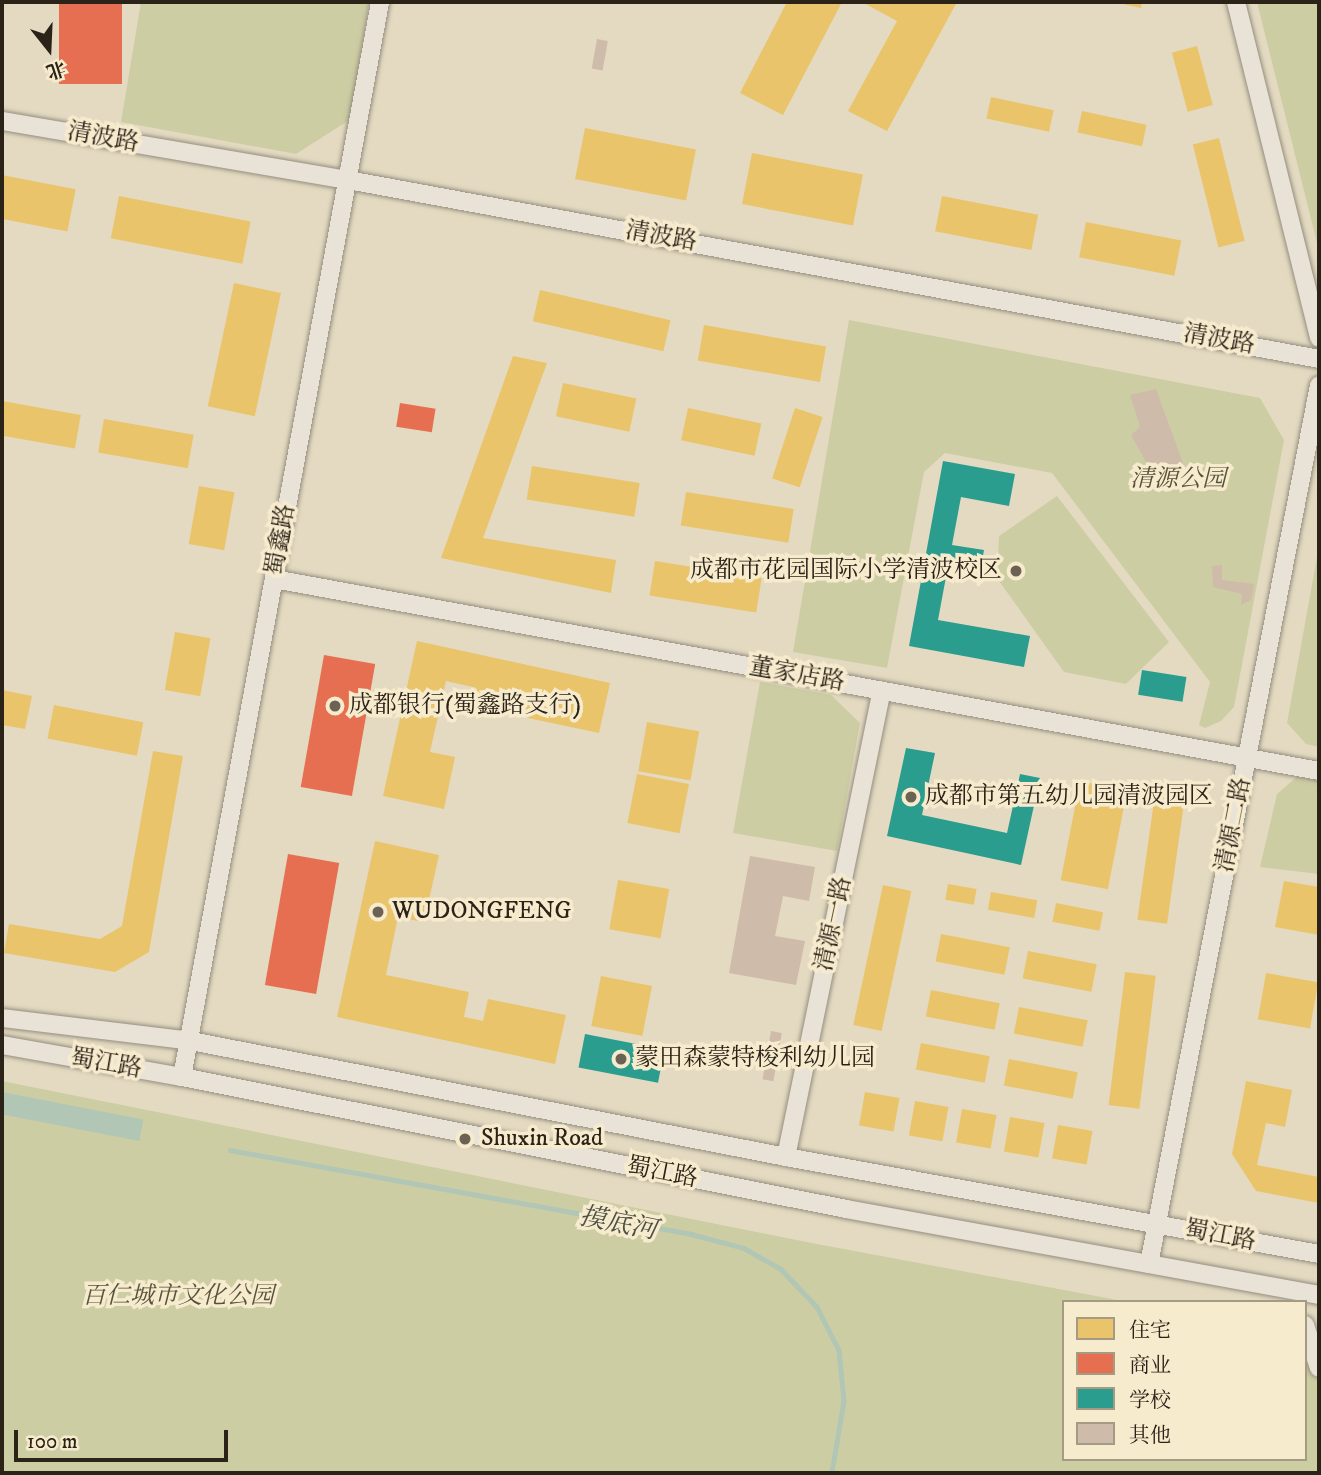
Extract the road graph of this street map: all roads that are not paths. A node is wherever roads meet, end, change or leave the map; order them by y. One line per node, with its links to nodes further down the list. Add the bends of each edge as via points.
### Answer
1 (380, 2): 4 (street, 蜀鑫路)
2 (1236, 2): 5 (street)
3 (2, 121): 4 (street, 清波路)
4 (348, 180): 6 (street, 清波路); 8 (street, 蜀鑫路)
5 (1319, 338)
6 (1319, 359)
7 (1319, 385): 10 (street, 清源二路)
8 (274, 579): 9 (street, 董家店路); 13 (street, 蜀鑫路)
9 (882, 691): 10 (street, 董家店路); 16 (street, 清源一路)
10 (1247, 758): 11 (street, 董家店路); 17 (street, 清源二路)
11 (1319, 771)
12 (3, 1018): 13 (street, 蜀江路)
13 (191, 1041): 15 (street, 蜀鑫路); 16 (street, 蜀江路)
14 (3, 1046): 15 (street, 蜀江路)
15 (182, 1077): 19 (street, 蜀江路, via 846,1209)
16 (786, 1157): 17 (street, 蜀江路)
17 (1157, 1224): 18 (street, 蜀江路); 19 (street, 清源二路)
18 (1319, 1254)
19 (1149, 1264): 20 (street, 蜀江路)
20 (1319, 1295)
21 (1307, 1331): 22 (street)
22 (1319, 1368)

